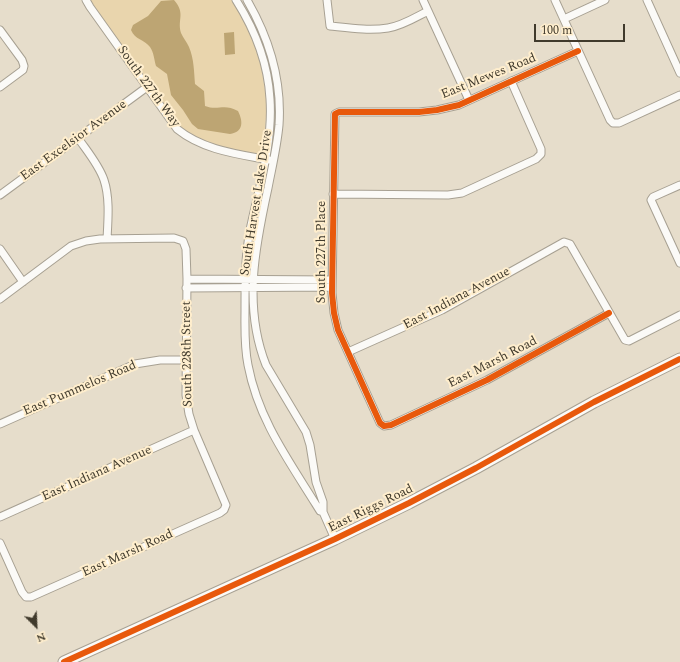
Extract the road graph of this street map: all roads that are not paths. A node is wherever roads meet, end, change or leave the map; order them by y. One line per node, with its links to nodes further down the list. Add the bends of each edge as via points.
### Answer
1 (86, 0): 16 (street, South 227th Way)
2 (236, 0): 21 (street, South Harvest Lake Drive, via 255,34 267,74 270,114)
3 (247, 0): 22 (street, South Harvest Lake Drive, via 266,40 275,70 279,124)
4 (327, 0): 9 (street, via 330,26 357,29 388,28)
5 (423, 0): 9 (street)
6 (555, 0): 10 (street)
7 (605, 0): 10 (street)
8 (647, 0): 13 (street)
9 (428, 11): 18 (street)
10 (564, 19): 12 (street)
11 (0, 30): 15 (street, via 24,66 23,70)
12 (578, 51): 14 (street, East Mewes Road); 17 (street, via 613,123 619,123)
13 (680, 73)
14 (512, 81): 18 (street, East Mewes Road); 25 (street, via 541,149 536,159 462,193)
15 (0, 87)
16 (147, 87): 20 (street, East Excelsior Avenue); 21 (street, South 227th Way, via 184,135 207,146)
17 (680, 95)
18 (469, 100): 19 (street, East Mewes Road, via 458,105 419,112)
19 (335, 114): 25 (street, South 227th Place)
20 (78, 138): 24 (street, East Excelsior Avenue); 26 (street, via 104,181 108,202)
21 (265, 159): 22 (street, South 227th Way); 30 (street, South Harvest Lake Drive, via 248,243)
22 (273, 161): 31 (street, South Harvest Lake Drive, via 255,254)
23 (680, 185): 28 (street, via 651,200)
24 (0, 194)
25 (333, 194): 33 (street, South 227th Place)
26 (107, 239): 29 (street, South 228th Street, via 174,238 183,242 186,249); 32 (street, via 86,240 71,246)
27 (0, 249): 32 (street)
28 (680, 262)
29 (187, 279): 30 (street); 36 (street, South 228th Street)
30 (245, 279): 31 (street); 34 (street, South Harvest Lake Drive)
31 (254, 279): 33 (street); 35 (street, South Harvest Lake Drive)
32 (23, 282): 37 (street)
33 (332, 283): 35 (street); 40 (street, South 227th Place, via 334,313)
34 (245, 287): 35 (street); 36 (street); 47 (street, South Harvest Lake Drive, via 246,351 259,404 271,432)
35 (254, 287): 47 (street, South Harvest Lake Drive, via 254,322 262,353 273,378 306,432 316,482 323,502)
36 (186, 288): 42 (street, South 228th Street)
37 (0, 299)
38 (609, 313): 39 (street, via 625,340 629,341); 40 (street, East Indiana Avenue, via 570,244 564,242 442,310); 44 (street, East Marsh Road, via 476,385)
39 (680, 315)
40 (348, 352): 44 (street, South 227th Place, via 380,423)
41 (680, 359): 49 (main road, East Riggs Road, via 594,402 409,503)
42 (187, 360): 43 (street, East Pummelos Road, via 160,360 135,364); 45 (street, South 228th Street, via 186,395)
43 (0, 424)
44 (384, 426)
45 (194, 430): 46 (street, South 228th Street); 48 (street, East Indiana Avenue)
46 (226, 508): 50 (street, East Marsh Road, via 220,513 33,597 22,592)
47 (323, 512): 49 (street, South Harvest Lake Drive)
48 (0, 517)
49 (335, 539): 51 (main road, East Riggs Road)
50 (0, 543)
51 (64, 662)

